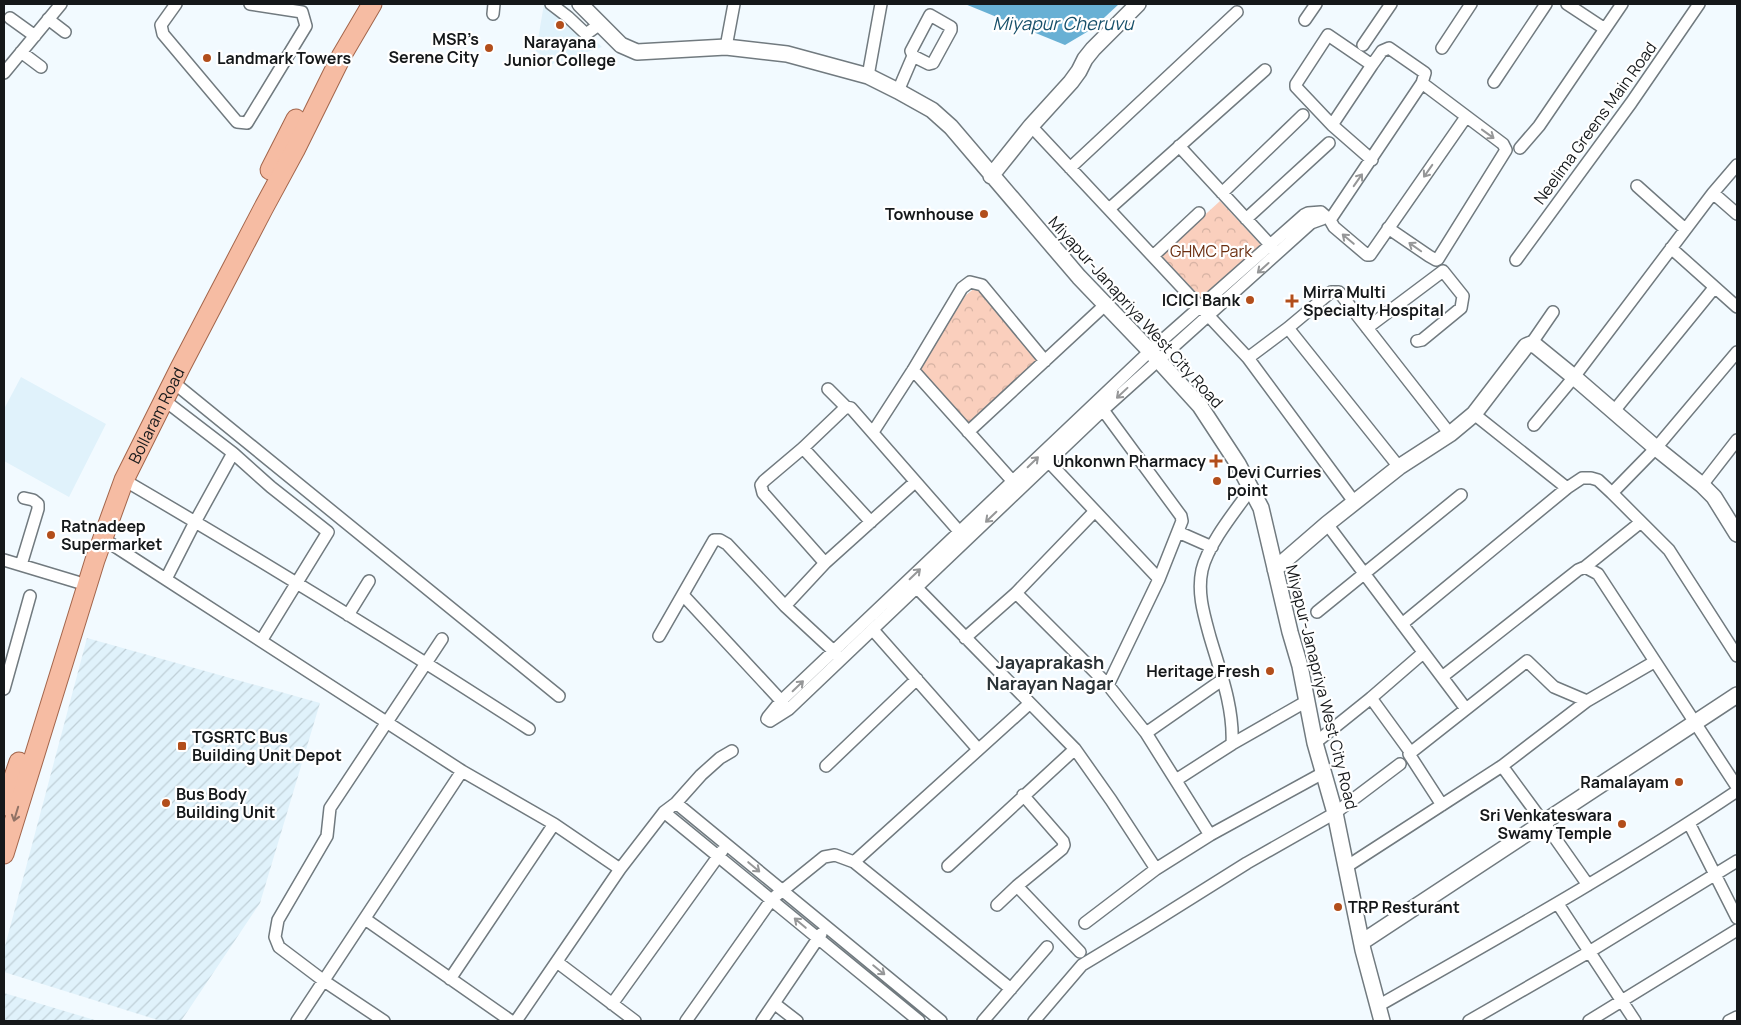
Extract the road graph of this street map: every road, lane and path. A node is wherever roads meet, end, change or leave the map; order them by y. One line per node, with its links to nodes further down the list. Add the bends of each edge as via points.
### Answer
1 (61, 4): 20 (street)
2 (176, 4): 3 (street, via 161,26 163,34 237,122 246,123 306,26 302,12)
3 (250, 4)
4 (358, 4): 125 (main road, Bollaram Road, via 331,50 114,476)
5 (372, 4): 79 (main road, Bollaram Road, via 342,55)
6 (551, 4): 22 (street, via 586,34)
7 (580, 4): 22 (street, Miyapur-Janapriya West City Road)
8 (734, 4): 27 (street)
9 (882, 4): 35 (street)
10 (1138, 4): 42 (street, via 1093,49 1079,71)
11 (1316, 4): 21 (street)
12 (1391, 4): 26 (street)
13 (1471, 4): 28 (street)
14 (1546, 4): 36 (street)
15 (1567, 4): 23 (street)
16 (1622, 4): 23 (street)
17 (1694, 6): 63 (street, Neelima Greens Main Road, via 1631,103)
18 (1237, 12): 48 (street)
19 (10, 18): 25 (street)
20 (48, 19): 24 (street); 25 (street)
21 (1305, 20)
22 (600, 24): 27 (street, Miyapur-Janapriya West City Road, via 621,45 637,52)
23 (1605, 29): 45 (street, via 1539,126)
24 (65, 32)
25 (35, 36): 29 (street)
26 (1363, 45)
27 (726, 47): 35 (street, Miyapur-Janapriya West City Road, via 787,54)
28 (1442, 48)
29 (21, 52): 32 (street); 34 (street)
30 (914, 56): 38 (street)
31 (1372, 65): 37 (street, via 1382,51 1392,49 1425,73); 41 (street); 41 (street, via 1329,36 1325,37 1296,87)
32 (41, 68)
33 (1265, 70): 44 (street)
34 (4, 73)
35 (868, 76): 38 (street, Miyapur-Janapriya West City Road)
36 (1494, 82)
37 (1422, 83): 40 (street); 46 (street)
38 (898, 91): 49 (street, Miyapur-Janapriya West City Road, via 932,110)
39 (1303, 115): 51 (street)
40 (1466, 117): 58 (street, one-way to 58); 58 (street, one-way to 58, via 1503,144 1506,150 1440,256 1433,259)
41 (1332, 125): 46 (street)
42 (1031, 126): 48 (street); 49 (street)
43 (1329, 143): 57 (street)
44 (1179, 146): 51 (street); 53 (street)
45 (1520, 148)
46 (1372, 160): 56 (street, one-way to 46)
47 (1737, 165): 52 (street)
48 (1070, 168): 53 (street)
49 (991, 176): 65 (street, Miyapur-Janapriya West City Road)
50 (1636, 186): 59 (street)
51 (1222, 193): 57 (street)
52 (1713, 193): 55 (street); 59 (street)
53 (1108, 209): 62 (street)
54 (1199, 213): 62 (street)
55 (1737, 214)
56 (1328, 218): 58 (street, one-way to 56, via 1372,253 1367,255); 61 (street, via 1311,223)
57 (1246, 219): 61 (street)
58 (1388, 228)
59 (1685, 229): 60 (street)
60 (1671, 248): 64 (street); 78 (street)
61 (1275, 250): 67 (street)
62 (1152, 256): 67 (street)
63 (1516, 260)
64 (1714, 288): 66 (street); 84 (street)
65 (1105, 305): 74 (street, Miyapur-Janapriya West City Road); 76 (street)
66 (1737, 307)
67 (1204, 312): 74 (street); 75 (street)
68 (1553, 312): 72 (street)
69 (1288, 328): 70 (street, via 1336,291); 75 (street); 95 (street)
70 (1367, 328): 71 (street, via 1443,271 1463,296 1462,308); 89 (street)
71 (1418, 341)
72 (1531, 344): 78 (street); 85 (street, via 1526,346)
73 (1737, 352): 92 (street)
74 (1154, 355): 83 (street, one-way to 83); 98 (street, one-way to 74); 101 (street, Miyapur-Janapriya West City Road, via 1200,406)
75 (1248, 358): 105 (street)
76 (1045, 361): 77 (street, via 982,285 970,282 962,288); 88 (street)
77 (913, 370): 87 (street); 88 (street)
78 (1574, 377): 84 (street); 86 (street)
79 (173, 382): 81 (main road, Bollaram Road); 151 (street)
80 (828, 389): 82 (street)
81 (164, 400): 93 (street); 96 (main road, Bollaram Road)
82 (846, 407): 87 (street, via 851,408); 91 (street)
83 (1103, 410): 94 (street); 112 (street, via 1181,516 1182,525)
84 (1614, 411): 92 (street)
85 (1474, 414): 89 (street); 100 (street)
86 (1534, 425)
87 (873, 432): 97 (street)
88 (968, 432): 98 (street)
89 (1450, 434): 95 (street)
90 (1737, 440): 99 (street)
91 (803, 448): 108 (street); 117 (street, via 764,481 761,490)
92 (1656, 448): 99 (street); 102 (street)
93 (233, 453): 107 (street); 126 (street, via 328,532)
94 (1048, 462): 98 (street); 106 (street)
95 (1399, 467): 105 (street)
96 (124, 480): 107 (street); 114 (main road, Bollaram Road)
97 (915, 482): 108 (street); 113 (street)
98 (1017, 485): 113 (street)
99 (1702, 485): 111 (street)
100 (1567, 488): 102 (street, via 1582,478 1591,478); 134 (street)
101 (1251, 489): 115 (street); 120 (street, Miyapur-Janapriya West City Road, via 1261,508)
102 (1612, 493): 109 (street)
103 (1461, 495): 121 (street)
104 (24, 498): 118 (street, via 33,500 38,509)
105 (1355, 502): 110 (street)
106 (1095, 511): 123 (street); 128 (street)
107 (195, 522): 122 (street); 126 (street)
108 (871, 522): 117 (street)
109 (1641, 522): 119 (street); 142 (street, via 1669,550)
110 (1327, 524): 120 (street); 121 (street)
111 (1735, 525)
112 (1178, 532): 115 (street); 123 (street)
113 (963, 536): 127 (street); 141 (street, one-way to 113)
114 (102, 538): 122 (street); 187 (main road, Bollaram Road, one-way to 187)
115 (1212, 548): 147 (street, via 1202,568 1200,584 1202,607)
116 (4, 560): 118 (street)
117 (825, 563): 131 (street)
118 (22, 565): 125 (street)
119 (1585, 567): 143 (street, via 1598,574); 145 (street)
120 (1275, 569): 153 (street, Miyapur-Janapriya West City Road)
121 (1363, 573): 132 (street); 134 (street)
122 (166, 579): 139 (street)
123 (1159, 579): 148 (street)
124 (369, 581): 133 (street)
125 (77, 582): 179 (main road, Bollaram Road)
126 (297, 583): 133 (street); 139 (street)
127 (916, 588): 135 (street); 137 (street)
128 (1016, 593): 137 (street); 148 (street)
129 (683, 594): 131 (street, via 714,540 720,540); 136 (street); 141 (street, via 785,705)
130 (30, 596): 149 (street)
131 (785, 606): 141 (street)
132 (1317, 612)
133 (348, 615): 144 (street)
134 (1402, 624): 140 (street)
135 (873, 630): 141 (street); 146 (street)
136 (659, 636)
137 (965, 638): 155 (street)
138 (442, 639): 144 (street)
139 (261, 641): 158 (street)
140 (1423, 653): 145 (street); 152 (street)
141 (838, 655)
142 (1737, 656)
143 (1654, 662): 154 (street); 159 (street)
144 (426, 663): 158 (street); 160 (street)
145 (1442, 677): 157 (street)
146 (917, 679): 164 (street); 169 (street)
147 (1222, 680): 161 (street); 163 (street, via 1233,728)
148 (1108, 685): 161 (street)
149 (4, 689)
150 (1737, 695): 159 (street)
151 (559, 696)
152 (1371, 698): 162 (street); 167 (street)
153 (1307, 701): 162 (street, Miyapur-Janapriya West City Road); 163 (street)
154 (1587, 701): 157 (street, via 1554,687 1527,661); 170 (street)
155 (1029, 704): 164 (street); 165 (street)
156 (1737, 706): 159 (street)
157 (1466, 709): 167 (street)
158 (387, 722): 171 (street); 214 (street, via 330,808 327,836 278,920 275,937 278,947)
159 (1698, 726): 174 (street); 184 (street)
160 (529, 729)
161 (1146, 733): 173 (street)
162 (1315, 743): 172 (street, Miyapur-Janapriya West City Road)
163 (1232, 744): 173 (street)
164 (978, 749): 190 (street)
165 (1075, 749): 176 (street); 194 (street)
166 (732, 751): 177 (street, via 701,775)
167 (1411, 753): 178 (street)
168 (1400, 764): 181 (street)
169 (826, 766)
170 (1502, 766): 178 (street); 184 (street)
171 (462, 770): 183 (street); 203 (street)
172 (1323, 774): 181 (street, Miyapur-Janapriya West City Road); 185 (street)
173 (1176, 780): 185 (street)
174 (1737, 787)
175 (1737, 792): 182 (street)
176 (1023, 795): 191 (street); 197 (street, via 1064,845)
177 (676, 802): 180 (street); 186 (street)
178 (1442, 805): 192 (street)
179 (4, 806)
180 (664, 812): 188 (street); 193 (street)
181 (1335, 813): 192 (street, Miyapur-Janapriya West City Road); 232 (street, via 1082,965)
182 (1689, 823): 195 (street); 196 (street)
183 (554, 824): 193 (street); 213 (street)
184 (1546, 825): 196 (street); 208 (street)
185 (1210, 835): 194 (street)
186 (727, 844): 188 (street); 198 (street, one-way to 198)
187 (4, 854)
188 (718, 855): 199 (street); 217 (street)
189 (1737, 861): 195 (street)
190 (854, 862): 198 (street, via 835,855 824,856); 215 (street)
191 (948, 866)
192 (1346, 867): 208 (street, Miyapur-Janapriya West City Road)
193 (620, 869): 212 (street)
194 (1156, 870): 204 (street)
195 (1716, 875): 202 (street); 211 (street)
196 (1588, 885): 201 (street)
197 (1017, 886): 200 (street); 210 (street)
198 (782, 890): 199 (street); 205 (street)
199 (772, 899): 207 (street, one-way to 199); 226 (street)
200 (997, 904)
201 (1558, 904): 211 (street); 219 (street)
202 (1737, 918)
203 (365, 919): 213 (street); 214 (street)
204 (1085, 923)
205 (827, 927): 207 (street); 230 (street, one-way to 230)
206 (1737, 930): 216 (street)
207 (818, 938): 218 (street); 229 (street)
208 (1363, 946): 219 (street, Miyapur-Janapriya West City Road)
209 (1047, 947): 215 (street)
210 (1080, 952)
211 (1589, 952): 216 (street); 234 (street)
212 (557, 962): 217 (street); 224 (street)
213 (450, 979): 223 (street)
214 (324, 981): 221 (street); 222 (street)
215 (1010, 989): 231 (street)
216 (1622, 1002): 235 (street); 236 (street)
217 (612, 1004): 225 (street)
218 (775, 1004): 227 (street); 228 (street)
219 (1378, 1006): 233 (street, Miyapur-Janapriya West City Road)
220 (1737, 1017): 237 (street)
221 (297, 1021)
222 (384, 1021)
223 (511, 1021)
224 (516, 1021)
225 (635, 1021)
226 (686, 1021)
227 (762, 1021)
228 (797, 1021)
229 (919, 1021)
230 (941, 1021)
231 (982, 1021)
232 (1034, 1021)
233 (1382, 1021)
234 (1469, 1021)
235 (1589, 1021)
236 (1635, 1021)
237 (1729, 1021)

